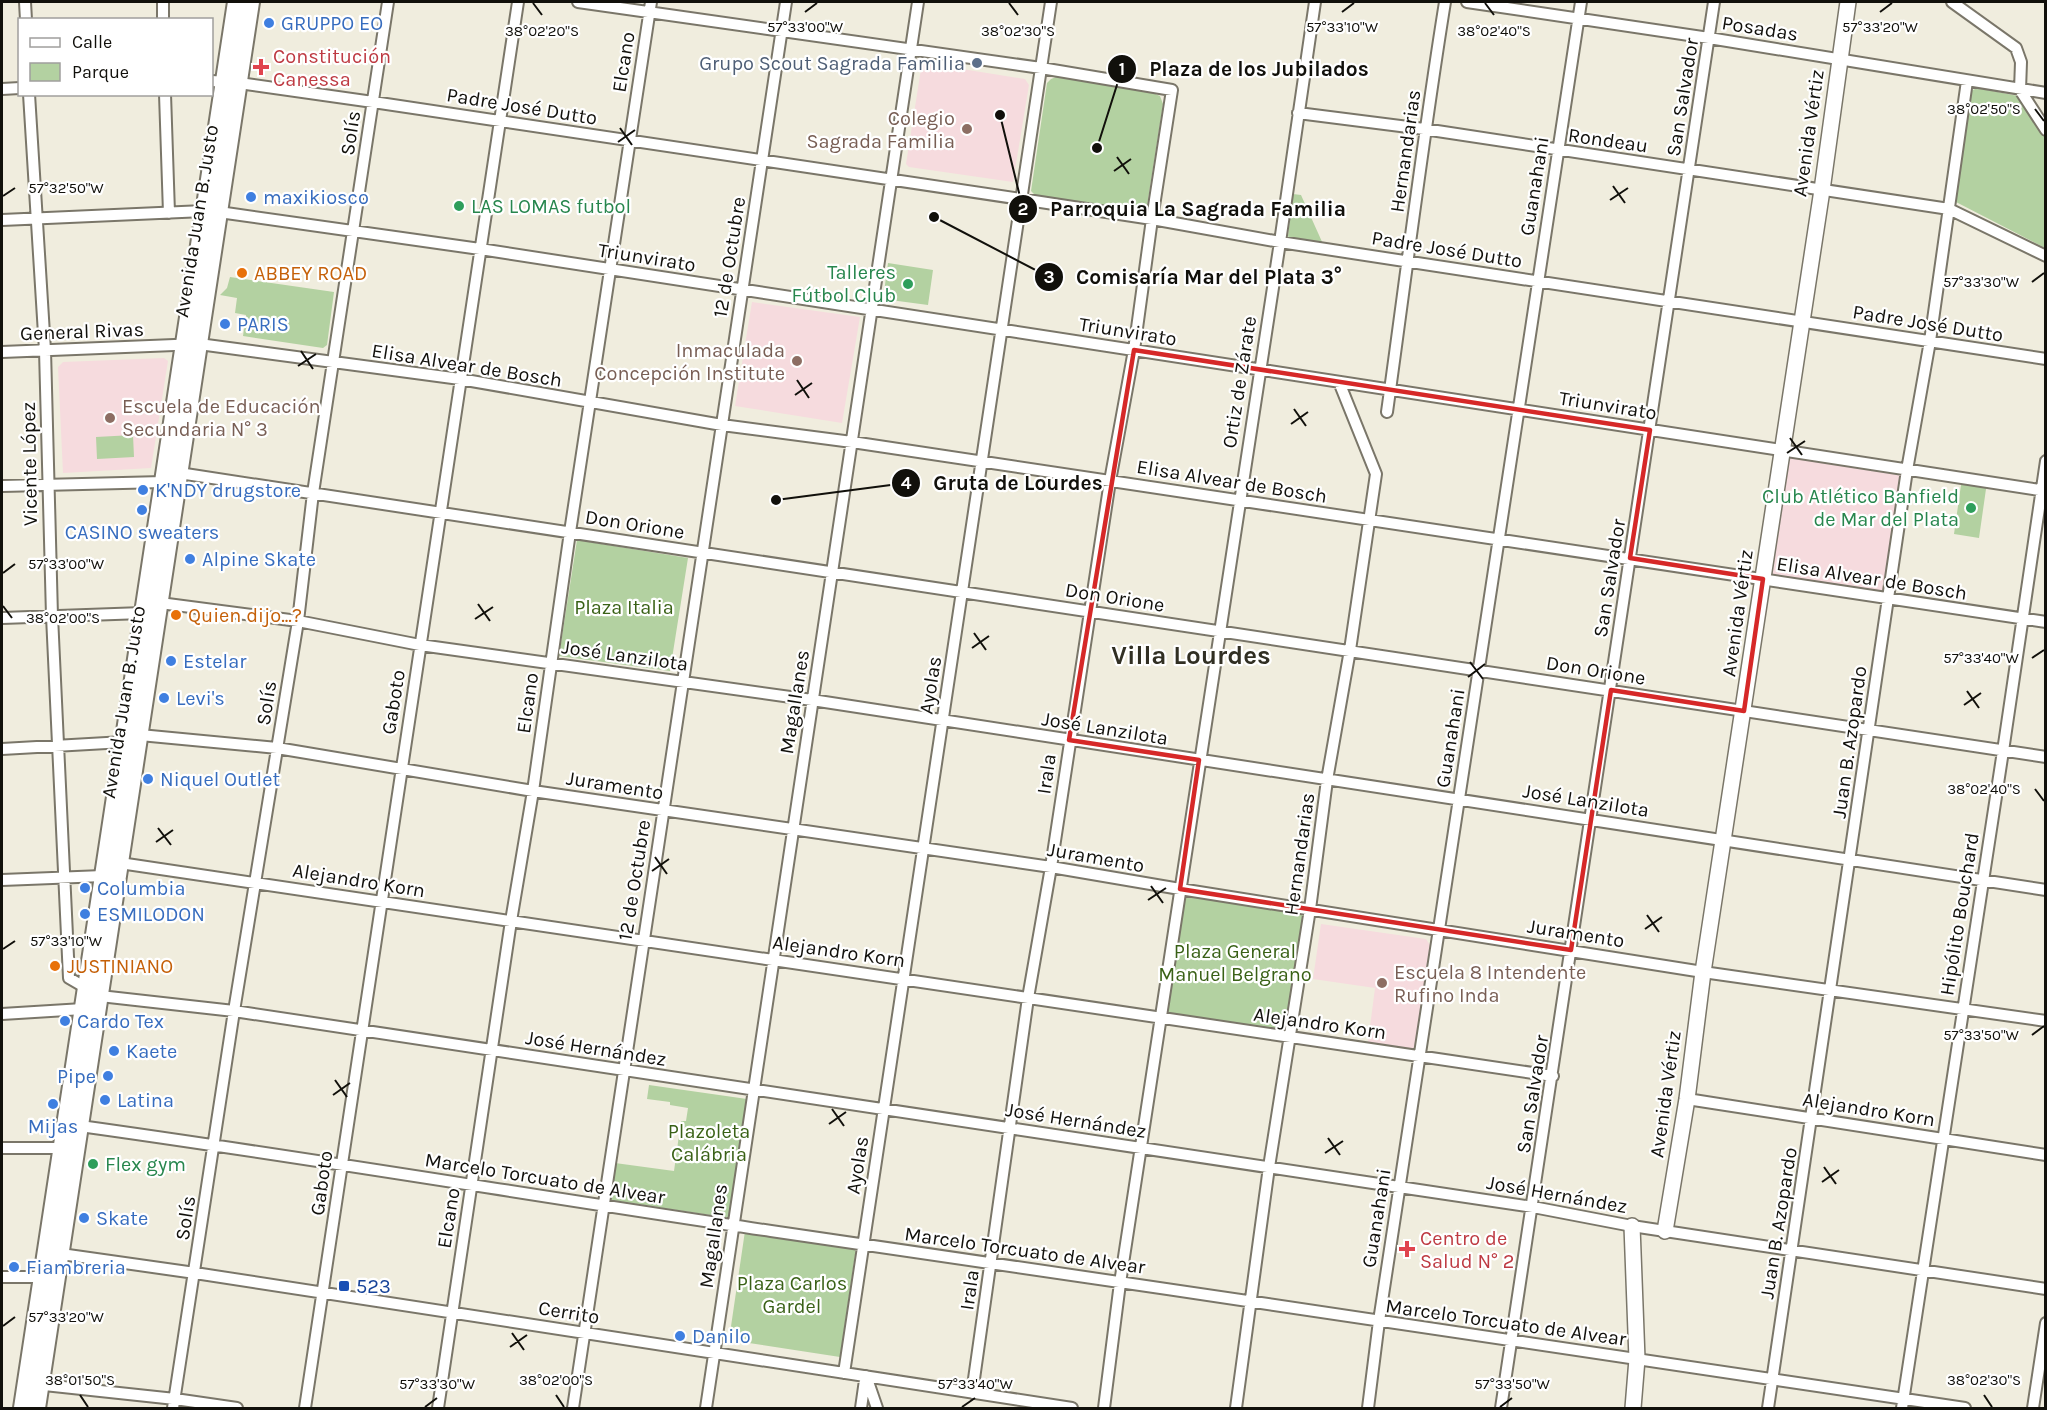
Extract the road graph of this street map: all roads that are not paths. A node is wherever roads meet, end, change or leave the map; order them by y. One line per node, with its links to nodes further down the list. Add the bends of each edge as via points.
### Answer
1 (25, 2): 19 (street)
2 (163, 2): 20 (street)
3 (236, 2): 28 (main road, Avenida Juan B. Justo)
4 (251, 2): 28 (main road, Avenida Juan B. Justo)
5 (388, 2): 35 (street, Solís)
6 (518, 2): 37 (street, Gaboto)
7 (578, 2): 18 (street)
8 (786, 2): 22 (street, 12 de Octubre)
9 (918, 2): 24 (street, Magallanes)
10 (1051, 2): 26 (street, Ayolas)
11 (1315, 2): 36 (street, Ortiz de Zárate)
12 (1445, 2): 38 (street, Hernandarias)
13 (1467, 2): 21 (street, Posadas)
14 (1581, 2): 21 (street, Guanahani)
15 (1714, 2): 23 (street, San Salvador)
16 (1848, 2): 25 (street, Avenida Vértiz)
17 (1952, 2): 31 (street, via 2016,48 2021,62)
18 (650, 6): 22 (street); 40 (street, Elcano)
19 (26, 18)
20 (163, 18)
21 (1578, 18): 23 (street, Posadas); 41 (street, Guanahani)
22 (782, 32): 24 (street); 42 (street, 12 de Octubre)
23 (1709, 38): 25 (street, Posadas); 43 (street, San Salvador)
24 (911, 51): 26 (street); 44 (street, Magallanes)
25 (1839, 60): 27 (street, Posadas); 45 (street, Avenida Vértiz)
26 (1041, 68): 46 (street, Ayolas); 51 (street, Irala, via 1172,90)
27 (1967, 81): 31 (street, Posadas); 47 (street, Juan B. Azopardo)
28 (225, 82): 35 (street, Padre José Dutto); 48 (main road, Avenida Juan B. Justo)
29 (18, 88): 30 (street)
30 (2, 89)
31 (2020, 90): 32 (street, Posadas); 39 (street)
32 (2046, 93)
33 (29, 96): 50 (street, Vicente López)
34 (165, 96): 49 (street)
35 (373, 102): 37 (street, Padre José Dutto); 53 (street, Solís)
36 (1298, 112): 38 (street, Rondeau); 54 (street, Ortiz de Zárate)
37 (499, 121): 40 (street, Padre José Dutto); 55 (street, Gaboto)
38 (1424, 129): 41 (street, Rondeau); 57 (street, Hernandarias)
39 (2046, 130)
40 (630, 141): 42 (street, Padre José Dutto); 58 (street, Elcano)
41 (1558, 151): 43 (street, Rondeau); 59 (street, Guanahani)
42 (762, 161): 44 (street, Padre José Dutto); 60 (street, 12 de Octubre)
43 (1689, 170): 45 (street, Rondeau); 61 (street, San Salvador)
44 (891, 180): 46 (street, Padre José Dutto); 62 (street, Magallanes)
45 (1822, 190): 47 (street, Rondeau); 63 (street, Avenida Vértiz)
46 (1021, 199): 51 (street, Padre José Dutto); 64 (street, Ayolas)
47 (1949, 209): 56 (street, Rondeau); 65 (street, Juan B. Azopardo)
48 (211, 212): 49 (street, Triunvirato); 53 (street, Triunvirato); 66 (main road, Avenida Juan B. Justo)
49 (169, 213): 50 (street, Triunvirato)
50 (35, 218): 52 (street, Triunvirato); 67 (street, Vicente López)
51 (1152, 219): 54 (street, Padre José Dutto); 68 (street, Irala)
52 (2, 220)
53 (353, 232): 55 (street, Triunvirato); 71 (street, Solís)
54 (1280, 242): 57 (street, Padre José Dutto); 72 (street, Ortiz de Zárate)
55 (480, 249): 58 (street, Triunvirato); 73 (street, Gaboto)
56 (2046, 256)
57 (1409, 262): 59 (street, Padre José Dutto); 75 (street, Hernandarias)
58 (610, 270): 60 (street, Triunvirato); 76 (street, Elcano)
59 (1538, 282): 61 (street, Padre José Dutto); 77 (street, Guanahani)
60 (742, 290): 62 (street, Triunvirato); 79 (street, 12 de Octubre)
61 (1669, 302): 63 (street, Padre José Dutto); 80 (street, San Salvador)
62 (872, 310): 64 (street, Triunvirato); 81 (street, Magallanes)
63 (1802, 322): 65 (street, Padre José Dutto); 82 (street, Avenida Vértiz)
64 (1001, 330): 68 (street, Triunvirato); 83 (street, Ayolas)
65 (1930, 341): 70 (street, Padre José Dutto); 85 (street, Juan B. Azopardo)
66 (191, 344): 67 (street, General Rivas); 71 (street, Elisa Alvear de Bosch); 86 (main road, Avenida Juan B. Justo); 88 (main road, Avenida Juan B. Justo)
67 (45, 350): 69 (street, General Rivas); 89 (street, Vicente López)
68 (1134, 350): 72 (street, Triunvirato); 87 (street, Irala)
69 (2, 352)
70 (2046, 359)
71 (333, 363): 73 (street, Elisa Alvear de Bosch); 92 (street, Solís)
72 (1259, 370): 74 (street, Triunvirato); 93 (street, Ortiz de Zárate)
73 (460, 379): 76 (street, Elisa Alvear de Bosch); 94 (street, Gaboto)
74 (1339, 382): 75 (street, Triunvirato); 95 (street, Hernandarias, via 1376,474)
75 (1390, 390): 77 (street, Triunvirato); 78 (street, Hernandarias)
76 (590, 402): 79 (street, Elisa Alvear de Bosch); 96 (street, Elcano)
77 (1518, 410): 80 (street, Triunvirato); 97 (street, Guanahani)
78 (1388, 412)
79 (722, 425): 81 (street, Elisa Alvear de Bosch); 98 (street, 12 de Octubre)
80 (1650, 430): 82 (street, Triunvirato); 99 (street, San Salvador)
81 (852, 442): 83 (street, Elisa Alvear de Bosch); 100 (street, Magallanes)
82 (1782, 451): 85 (street, Triunvirato); 101 (street, Avenida Vértiz)
83 (982, 461): 87 (street, Elisa Alvear de Bosch); 102 (street, Ayolas)
84 (2046, 461): 91 (street, Hipólito Bouchard)
85 (1907, 470): 91 (street, Triunvirato); 103 (street, Juan B. Azopardo)
86 (179, 473): 88 (street); 92 (street, Don Orione); 104 (main road, Avenida Juan B. Justo)
87 (1110, 481): 93 (street, Elisa Alvear de Bosch); 105 (street, Irala)
88 (163, 482): 89 (street); 106 (main road, Avenida Juan B. Justo)
89 (47, 485): 90 (street); 107 (street, Vicente López)
90 (2, 486)
91 (2043, 491): 109 (street, Hipólito Bouchard)
92 (313, 493): 94 (street, Don Orione); 110 (street, Solís)
93 (1239, 500): 95 (street, Elisa Alvear de Bosch); 112 (street, Ortiz de Zárate)
94 (440, 512): 96 (street, Don Orione); 113 (street, Gaboto)
95 (1369, 520): 97 (street, Elisa Alvear de Bosch); 114 (street, Hernandarias)
96 (570, 532): 98 (street, Don Orione); 115 (street, Elcano)
97 (1499, 538): 99 (street, Elisa Alvear de Bosch); 116 (street, Guanahani)
98 (702, 554): 100 (street, Don Orione); 117 (street, 12 de Octubre)
99 (1630, 558): 101 (street, Elisa Alvear de Bosch); 118 (street, San Salvador)
100 (832, 572): 102 (street, Don Orione); 119 (street, Magallanes)
101 (1762, 579): 103 (street, Elisa Alvear de Bosch); 120 (street, Avenida Vértiz)
102 (962, 592): 105 (street, Don Orione); 121 (street, Ayolas)
103 (1888, 598): 109 (street, Elisa Alvear de Bosch); 122 (street, Juan B. Azopardo)
104 (160, 603): 106 (street); 110 (street, José Lanzilota); 123 (main road, Avenida Juan B. Justo)
105 (1090, 611): 112 (street, Don Orione); 124 (street, Irala)
106 (143, 613): 107 (street); 125 (main road, Avenida Juan B. Justo)
107 (52, 616): 108 (street); 126 (street, Vicente López)
108 (2, 618)
109 (2022, 618): 111 (street, Elisa Alvear de Bosch); 129 (street, Hipólito Bouchard)
110 (297, 621): 113 (street, José Lanzilota); 127 (street, Solís)
111 (2046, 622)
112 (1220, 631): 114 (street, Don Orione); 131 (street, Ortiz de Zárate)
113 (420, 645): 115 (street, José Lanzilota); 132 (street, Gaboto)
114 (1350, 650): 116 (street, Don Orione); 133 (street, Hernandarias)
115 (550, 663): 117 (street, José Lanzilota); 134 (street, Elcano)
116 (1479, 670): 118 (street, Don Orione); 135 (street, Guanahani)
117 (683, 681): 119 (street, José Lanzilota); 136 (street, 12 de Octubre)
118 (1611, 690): 120 (street, Don Orione); 137 (street, San Salvador)
119 (812, 700): 121 (street, José Lanzilota); 138 (street, Magallanes)
120 (1744, 711): 122 (street, Don Orione); 139 (street, Avenida Vértiz)
121 (942, 721): 124 (street, José Lanzilota); 140 (street, Ayolas)
122 (1869, 730): 129 (street, Don Orione); 141 (street, Juan B. Azopardo)
123 (140, 735): 125 (street); 127 (street, Juramento); 142 (main road, Avenida Juan B. Justo)
124 (1069, 740): 131 (street, José Lanzilota); 143 (street, Irala)
125 (124, 742): 126 (street); 144 (main road, Avenida Juan B. Justo)
126 (57, 747): 128 (street); 145 (street, Vicente López)
127 (277, 748): 132 (street, Juramento); 148 (street, Solís)
128 (2, 749)
129 (2003, 751): 130 (street, Don Orione); 147 (street, Hipólito Bouchard)
130 (2046, 757)
131 (1199, 760): 133 (street, José Lanzilota); 149 (street, Ortiz de Zárate)
132 (401, 770): 134 (street, Juramento); 151 (street, Gaboto)
133 (1327, 780): 135 (street, José Lanzilota); 152 (street, Hernandarias)
134 (533, 791): 136 (street, Juramento); 153 (street, Elcano)
135 (1459, 800): 137 (street, José Lanzilota); 154 (street, Guanahani)
136 (663, 811): 138 (street, Juramento); 155 (street, 12 de Octubre)
137 (1591, 819): 139 (street, José Lanzilota); 156 (street, San Salvador)
138 (793, 830): 140 (street, Juramento); 157 (street, Magallanes)
139 (1723, 840): 141 (street, José Lanzilota); 158 (street, Avenida Vértiz)
140 (923, 849): 143 (street, Juramento); 159 (street, Ayolas)
141 (1850, 858): 147 (street, José Lanzilota); 160 (street, Juan B. Azopardo)
142 (120, 863): 144 (street); 148 (street, Alejandro Korn); 161 (main road, Avenida Juan B. Justo)
143 (1051, 867): 149 (street, Juramento); 162 (street, Irala)
144 (103, 876): 145 (street); 161 (main road, Avenida Juan B. Justo)
145 (65, 877): 146 (street); 161 (street, Vicente López, via 69,978)
146 (2, 880)
147 (1983, 880): 150 (street, José Lanzilota); 163 (street, Hipólito Bouchard)
148 (254, 882): 151 (street, Alejandro Korn); 165 (street, Solís)
149 (1180, 889): 152 (street, Juramento); 167 (street, Ortiz de Zárate)
150 (2046, 890)
151 (381, 901): 153 (street, Alejandro Korn); 169 (street, Gaboto)
152 (1310, 909): 154 (street, Juramento); 170 (street, Hernandarias)
153 (512, 921): 155 (street, Alejandro Korn); 171 (street, Elcano)
154 (1439, 931): 156 (street, Juramento); 172 (street, Guanahani)
155 (644, 940): 157 (street, Alejandro Korn); 173 (street, 12 de Octubre)
156 (1571, 950): 158 (street, Juramento); 174 (street, San Salvador)
157 (773, 960): 159 (street, Alejandro Korn); 175 (street, Magallanes)
158 (1703, 972): 160 (street, Juramento); 176 (street, Avenida Vértiz)
159 (903, 979): 162 (street, Alejandro Korn); 177 (street, Ayolas)
160 (1829, 989): 163 (street, Juramento); 178 (street, Juan B. Azopardo)
161 (93, 992): 164 (main road, Avenida Juan B. Justo); 165 (street, José Hernández); 179 (main road, Avenida Juan B. Justo)
162 (1028, 998): 167 (street, Alejandro Korn); 180 (street, Irala)
163 (1963, 1009): 168 (street, Juramento); 181 (street, Hipólito Bouchard)
164 (83, 1010): 166 (street); 184 (main road, Avenida Juan B. Justo)
165 (234, 1011): 169 (street, José Hernández); 182 (street, Solís)
166 (2, 1014)
167 (1160, 1017): 170 (street, Alejandro Korn); 185 (street, Ortiz de Zárate)
168 (2046, 1021)
169 (362, 1030): 171 (street, José Hernández); 187 (street, Gaboto)
170 (1289, 1036): 172 (street, Alejandro Korn); 188 (street, Hernandarias)
171 (492, 1050): 173 (street, José Hernández); 189 (street, Elcano)
172 (1419, 1056): 174 (street, Alejandro Korn); 190 (street, Guanahani)
173 (624, 1070): 175 (street, José Hernández); 191 (street, 12 de Octubre)
174 (1553, 1076): 192 (street, San Salvador)
175 (753, 1089): 177 (street, José Hernández); 193 (street, Magallanes)
176 (1688, 1099): 178 (street, Alejandro Korn); 195 (street, Avenida Vértiz)
177 (884, 1109): 180 (street, José Hernández); 196 (street, Ayolas)
178 (1812, 1119): 181 (street, Alejandro Korn); 197 (street, Juan B. Azopardo)
179 (80, 1126): 182 (street, Marcelo Torcuato de Alvear); 184 (street); 198 (main road, Avenida Juan B. Justo)
180 (1011, 1128): 185 (street, José Hernández); 199 (street, Irala)
181 (1943, 1139): 186 (street, Alejandro Korn); 200 (street, Hipólito Bouchard)
182 (214, 1145): 187 (street, Marcelo Torcuato de Alvear); 201 (street, Solís)
183 (2, 1148): 184 (street)
184 (62, 1148): 202 (main road, Avenida Juan B. Justo)
185 (1140, 1148): 188 (street, José Hernández); 204 (street, Ortiz de Zárate)
186 (2046, 1155)
187 (342, 1164): 189 (street, Marcelo Torcuato de Alvear); 206 (street, Gaboto)
188 (1269, 1167): 190 (street, José Hernández); 207 (street, Hernandarias)
189 (472, 1185): 191 (street, Marcelo Torcuato de Alvear); 208 (street, Elcano)
190 (1399, 1187): 192 (street, José Hernández); 209 (street, Guanahani)
191 (604, 1205): 193 (street, Marcelo Torcuato de Alvear); 211 (street, 12 de Octubre)
192 (1533, 1207): 194 (street, José Hernández); 212 (street, San Salvador)
193 (733, 1225): 196 (street, Marcelo Torcuato de Alvear); 213 (street, Magallanes)
194 (1632, 1226): 195 (street, José Hernández); 214 (street)
195 (1665, 1231): 197 (street, José Hernández)
196 (863, 1245): 199 (street, Marcelo Torcuato de Alvear); 215 (street, Ayolas)
197 (1792, 1251): 200 (street, José Hernández); 217 (street, Juan B. Azopardo)
198 (61, 1254): 201 (street, Cerrito); 202 (street); 218 (main road, Avenida Juan B. Justo)
199 (991, 1263): 204 (street, Marcelo Torcuato de Alvear); 219 (street, Irala)
200 (1923, 1270): 205 (street, José Hernández); 221 (street, Hipólito Bouchard)
201 (195, 1273): 206 (street, Cerrito); 220 (street, Solís)
202 (42, 1276): 203 (street); 218 (main road, Avenida Juan B. Justo)
203 (2, 1277)
204 (1120, 1283): 207 (street, Marcelo Torcuato de Alvear); 234 (street, Ortiz de Zárate)
205 (2046, 1289)
206 (324, 1293): 208 (street, Cerrito); 227 (street, Gaboto)
207 (1250, 1302): 209 (street, Marcelo Torcuato de Alvear); 235 (street, Hernandarias)
208 (452, 1312): 211 (street, Cerrito); 228 (street, Elcano)
209 (1379, 1321): 212 (street, Marcelo Torcuato de Alvear); 236 (street, Guanahani)
210 (2046, 1323): 241 (street)
211 (584, 1333): 213 (street, Cerrito); 229 (street, 12 de Octubre)
212 (1512, 1341): 214 (street, Marcelo Torcuato de Alvear); 237 (street, San Salvador)
213 (715, 1353): 215 (street, Cerrito); 230 (street, Magallanes)
214 (1637, 1359): 217 (street, Marcelo Torcuato de Alvear); 238 (street)
215 (844, 1373): 216 (street, Cerrito)
216 (866, 1377): 219 (street, Cerrito); 231 (street); 232 (street)
217 (1773, 1378): 221 (street, Marcelo Torcuato de Alvear); 239 (street, Juan B. Azopardo)
218 (34, 1384): 220 (street); 224 (main road, Avenida Juan B. Justo); 225 (main road, Avenida Juan B. Justo)
219 (972, 1393): 222 (street, Cerrito)
220 (174, 1404): 226 (street)
221 (1903, 1404): 240 (street, Marcelo Torcuato de Alvear)
222 (1023, 1405): 233 (street, Cerrito)
223 (11, 1408): 224 (street)
224 (24, 1408)
225 (37, 1408)
226 (237, 1408)
227 (305, 1408)
228 (438, 1408)
229 (573, 1408)
230 (706, 1408)
231 (861, 1408)
232 (877, 1408)
233 (1072, 1408)
234 (1104, 1408)
235 (1236, 1408)
236 (1368, 1408)
237 (1501, 1408)
238 (1633, 1408)
239 (1768, 1408)
240 (1965, 1408)
241 (2033, 1408)

